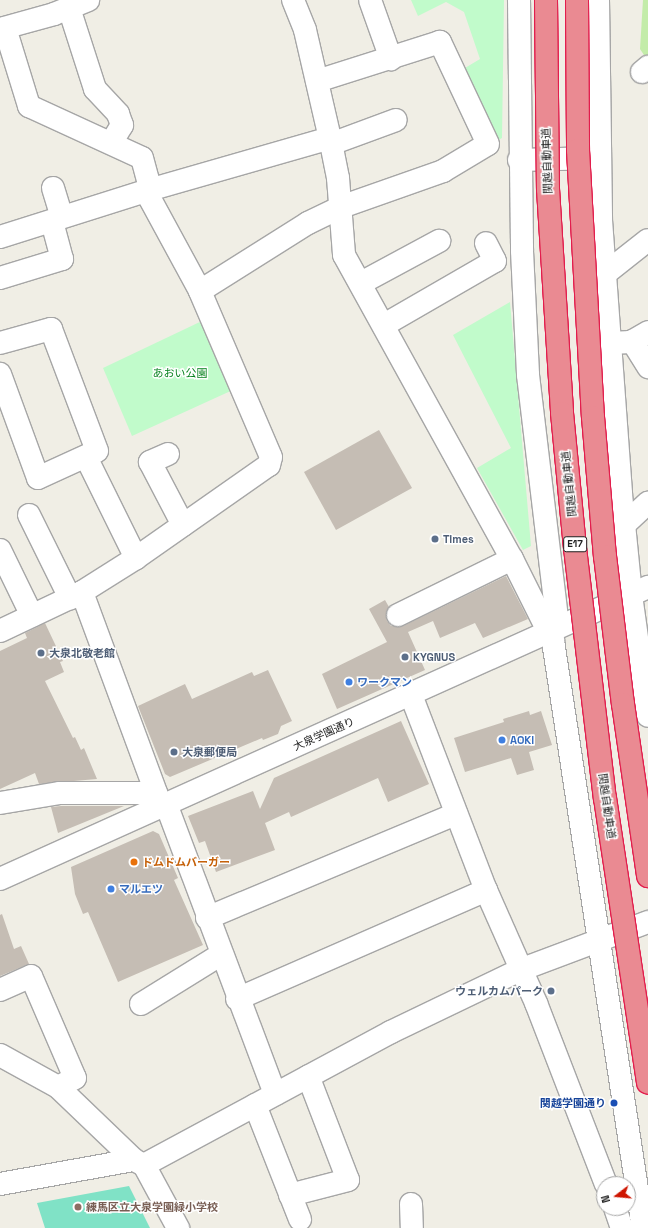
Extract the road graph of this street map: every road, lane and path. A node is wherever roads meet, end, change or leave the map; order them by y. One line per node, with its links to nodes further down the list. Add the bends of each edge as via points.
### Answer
1 (293, 0): 10 (street, via 305,30)
2 (370, 0): 9 (street)
3 (519, 0): 17 (street)
4 (546, 0): 71 (highway, 関越自動車道 / E17, bridge, via 548,189 563,421 605,798)
5 (577, 0): 58 (highway, E17, bridge, via 578,150 593,417 605,556 622,704)
6 (598, 0): 16 (street)
7 (79, 4): 8 (street); 15 (street, via 95,89 118,114 122,125)
8 (2, 29): 11 (street)
9 (391, 59): 10 (street); 20 (street, via 440,42 488,144 443,171)
10 (318, 81): 14 (street)
11 (29, 106): 13 (street); 15 (street, via 95,138)
12 (396, 120): 14 (street)
13 (36, 128)
14 (331, 141): 19 (street); 20 (street)
15 (111, 143): 19 (street, via 142,158)
16 (600, 158): 17 (street); 26 (street, via 601,220)
17 (519, 160): 44 (street, via 528,375)
18 (54, 188): 21 (street)
19 (149, 190): 21 (street); 29 (street, via 149,197)
20 (341, 207): 28 (street, via 344,255); 29 (street, via 308,223)
21 (57, 220): 22 (street); 27 (street, via 62,259)
22 (0, 237)
23 (648, 240): 26 (street)
24 (439, 241): 28 (street)
25 (486, 243): 30 (street, via 496,261)
26 (606, 273): 33 (street)
27 (0, 278)
28 (361, 283): 30 (street)
29 (200, 291): 40 (street, via 271,457 269,465)
30 (384, 325): 45 (street)
31 (640, 336): 33 (street); 34 (street)
32 (0, 343): 37 (street, via 51,329 97,451)
33 (610, 344): 41 (street)
34 (648, 367)
35 (0, 374): 37 (street, via 38,478)
36 (168, 454): 40 (street, via 150,462)
37 (86, 457): 43 (street)
38 (648, 503): 41 (street)
39 (29, 515): 47 (street)
40 (183, 525): 43 (street)
41 (624, 525): 46 (street)
42 (0, 550): 49 (street)
43 (136, 558): 47 (street)
44 (549, 561): 45 (street, via 537,573); 51 (street, via 557,617)
45 (516, 567): 48 (street, via 418,596); 51 (street)
46 (640, 591): 51 (street, 大泉学園通り); 52 (street)
47 (76, 595): 49 (street); 55 (street)
48 (398, 615)
49 (32, 616): 50 (street)
50 (0, 631)
51 (550, 631): 53 (street, 大泉学園通り); 63 (street)
52 (643, 651): 54 (street)
53 (412, 695): 55 (street, 大泉学園通り); 57 (street)
54 (648, 716)
55 (161, 801): 56 (street, via 60,793); 59 (street, 大泉学園通り); 61 (street)
56 (0, 804)
57 (456, 814): 60 (street); 61 (street)
58 (648, 876)
59 (0, 879)
60 (486, 890): 65 (street); 67 (street)
61 (207, 918): 64 (street)
62 (648, 922): 63 (street)
63 (597, 942): 65 (street); 77 (street)
64 (220, 955): 67 (street); 68 (street)
65 (520, 970): 70 (street, via 391,1032); 76 (street, via 536,1003)
66 (0, 990): 72 (street, via 31,976 75,1078)
67 (237, 999): 73 (street)
68 (141, 1004)
69 (0, 1055): 72 (street)
70 (308, 1076): 73 (street); 79 (street, via 348,1180)
71 (648, 1084)
72 (58, 1086): 75 (street)
73 (275, 1094): 74 (street)
74 (255, 1105): 75 (street); 79 (street)
75 (139, 1162): 78 (street); 84 (street)
76 (603, 1176)
77 (630, 1176)
78 (0, 1184)
79 (290, 1195): 83 (street)
80 (636, 1201): 87 (street)
81 (411, 1204): 85 (street)
82 (618, 1216): 86 (street)
83 (300, 1219)
84 (178, 1228)
85 (412, 1228)
86 (622, 1228)
87 (643, 1228)

